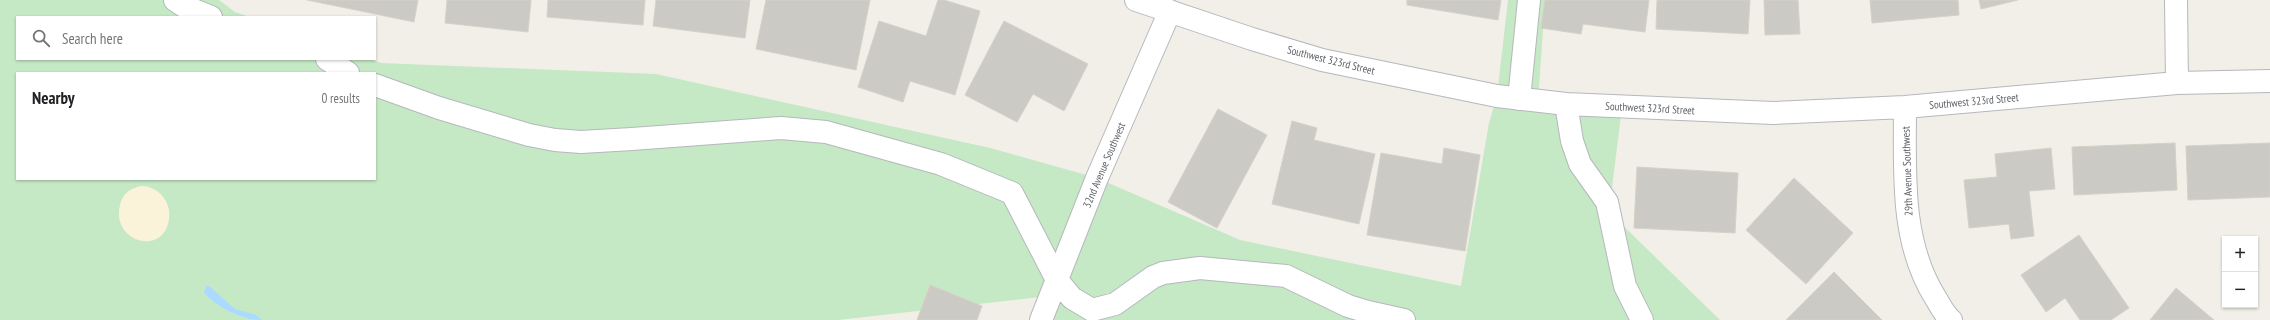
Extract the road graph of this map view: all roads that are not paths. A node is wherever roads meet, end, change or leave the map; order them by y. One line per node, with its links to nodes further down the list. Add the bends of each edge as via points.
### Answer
1 (175, 0): 6 (street)
2 (1136, 0): 5 (street, Southwest 323rd Street)
3 (1529, 0): 12 (street)
4 (2176, 0): 10 (street)
5 (1170, 11): 12 (street, Southwest 323rd Street, via 1322,60); 15 (street, 32nd Avenue Southwest, via 1097,178)
6 (209, 16)
7 (328, 60): 8 (street)
8 (346, 72)
9 (2270, 81): 10 (street, Southwest 323rd Street)
10 (2177, 83): 14 (street, Southwest 323rd Street)
11 (376, 85): 15 (street, via 529,136 555,140 619,140 781,128 826,132 933,162 1012,193)
12 (1519, 99): 13 (street, Southwest 323rd Street)
13 (1566, 104): 14 (street, Southwest 323rd Street, via 1773,113); 18 (street, via 1572,141 1580,164 1607,202 1626,286)
14 (1905, 107): 19 (street, 29th Avenue Southwest, via 1905,182 1913,247 1924,280)
15 (1057, 280): 16 (street, 32nd Avenue Southwest); 17 (street, via 1072,298 1092,310 1115,304 1152,277 1163,273 1200,268 1286,276 1348,306)
16 (1041, 320)
17 (1404, 320)
18 (1642, 320)
19 (1951, 320)

